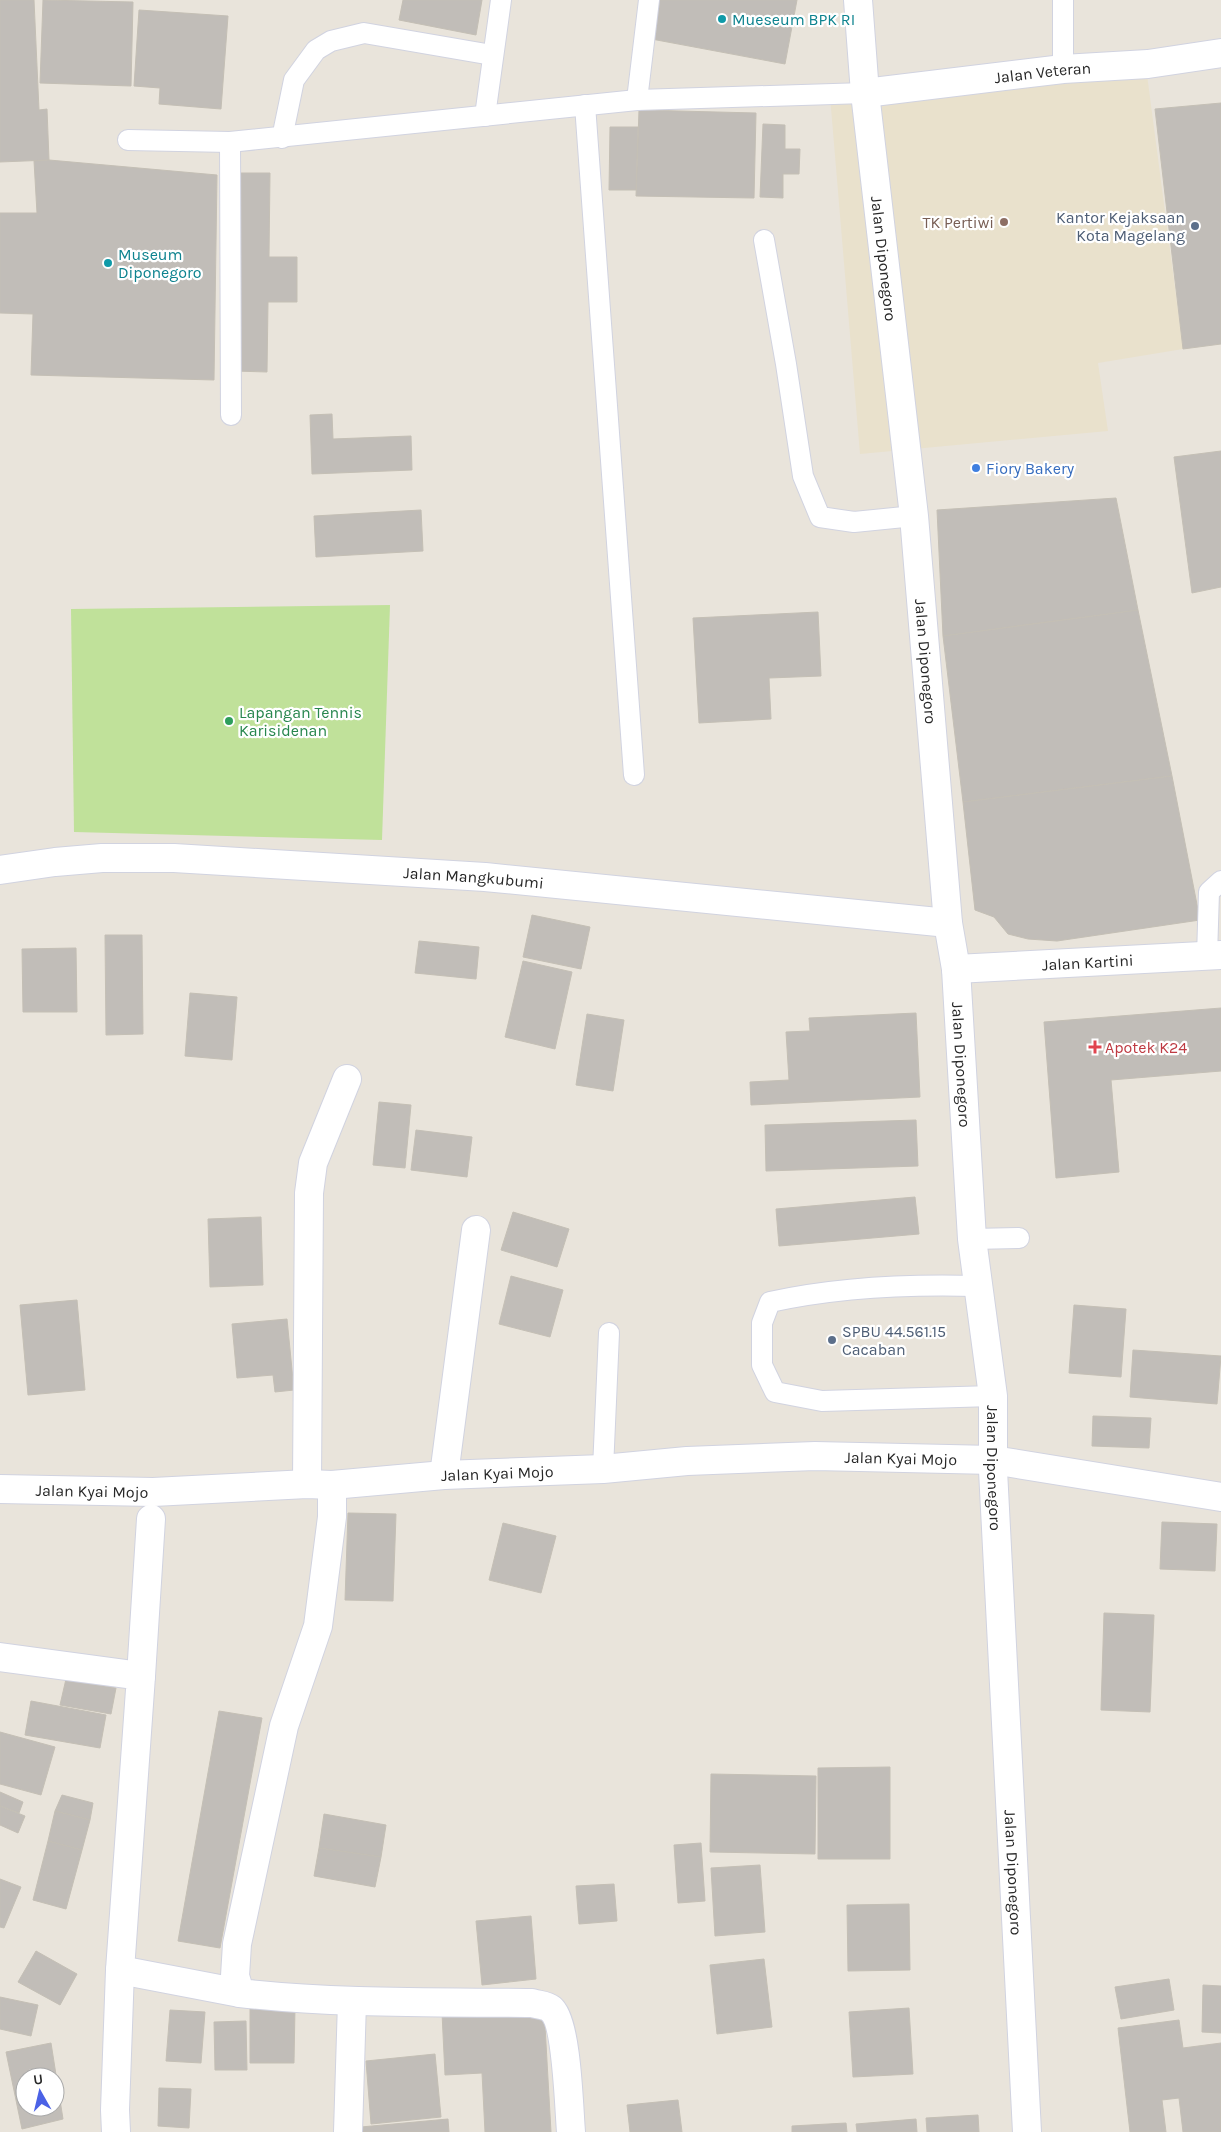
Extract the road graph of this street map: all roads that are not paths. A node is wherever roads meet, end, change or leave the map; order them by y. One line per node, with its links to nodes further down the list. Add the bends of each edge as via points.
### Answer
1 (501, 0): 6 (lane)
2 (649, 0): 9 (lane)
3 (858, 0): 8 (street, Jalan Diponegoro)
4 (1064, 0): 7 (lane)
5 (1221, 53): 7 (street, Jalan Veteran, via 1148,64)
6 (492, 55): 11 (lane); 12 (lane, via 364,33 331,41 316,50 294,80)
7 (1063, 69): 8 (street, Jalan Veteran)
8 (865, 93): 9 (lane); 17 (street, Jalan Diponegoro)
9 (637, 100): 10 (lane)
10 (585, 105): 11 (lane); 18 (lane)
11 (485, 116): 12 (lane)
12 (282, 138): 14 (lane)
13 (128, 140): 14 (lane)
14 (230, 142): 16 (lane)
15 (764, 240): 17 (lane, via 803,476 820,517 854,522)
16 (232, 415)
17 (914, 516): 21 (street, Jalan Diponegoro)
18 (634, 775)
19 (0, 870): 21 (street, Jalan Mangkubumi, via 102,858 174,858 485,877)
20 (1221, 881): 22 (lane, via 1209,892)
21 (948, 923): 23 (street, Jalan Diponegoro)
22 (1214, 955): 23 (street, Jalan Kartini)
23 (956, 969): 27 (street, Jalan Diponegoro)
24 (348, 1079): 34 (street, via 313,1163 309,1193)
25 (476, 1230): 33 (street)
26 (1019, 1238): 27 (lane)
27 (972, 1239): 28 (street, Jalan Diponegoro)
28 (978, 1286): 30 (street, Jalan Diponegoro); 30 (lane, via 900,1286 808,1294 770,1302 762,1323 762,1365 775,1392 822,1401)
29 (609, 1333): 32 (lane)
30 (993, 1396): 31 (street, Jalan Diponegoro)
31 (993, 1460): 32 (street, Jalan Kyai Mojo, via 815,1456 687,1461); 36 (street, Jalan Kyai Mojo); 46 (street, Jalan Diponegoro)
32 (604, 1469): 33 (street, Jalan Kyai Mojo)
33 (444, 1475): 34 (street, Jalan Kyai Mojo)
34 (319, 1484): 35 (street, Jalan Kyai Mojo, via 152,1492); 41 (street, via 332,1517 318,1626 284,1726 239,1934 235,1976)
35 (0, 1489)
36 (1221, 1497)
37 (151, 1519): 39 (street)
38 (0, 1657): 39 (street)
39 (141, 1676): 40 (street)
40 (120, 1970): 41 (street); 43 (street)
41 (240, 1993): 42 (street)
42 (352, 2002): 44 (street); 45 (street, via 532,2003 550,2008 561,2028)
43 (116, 2132)
44 (348, 2132)
45 (571, 2132)
46 (1027, 2132)

